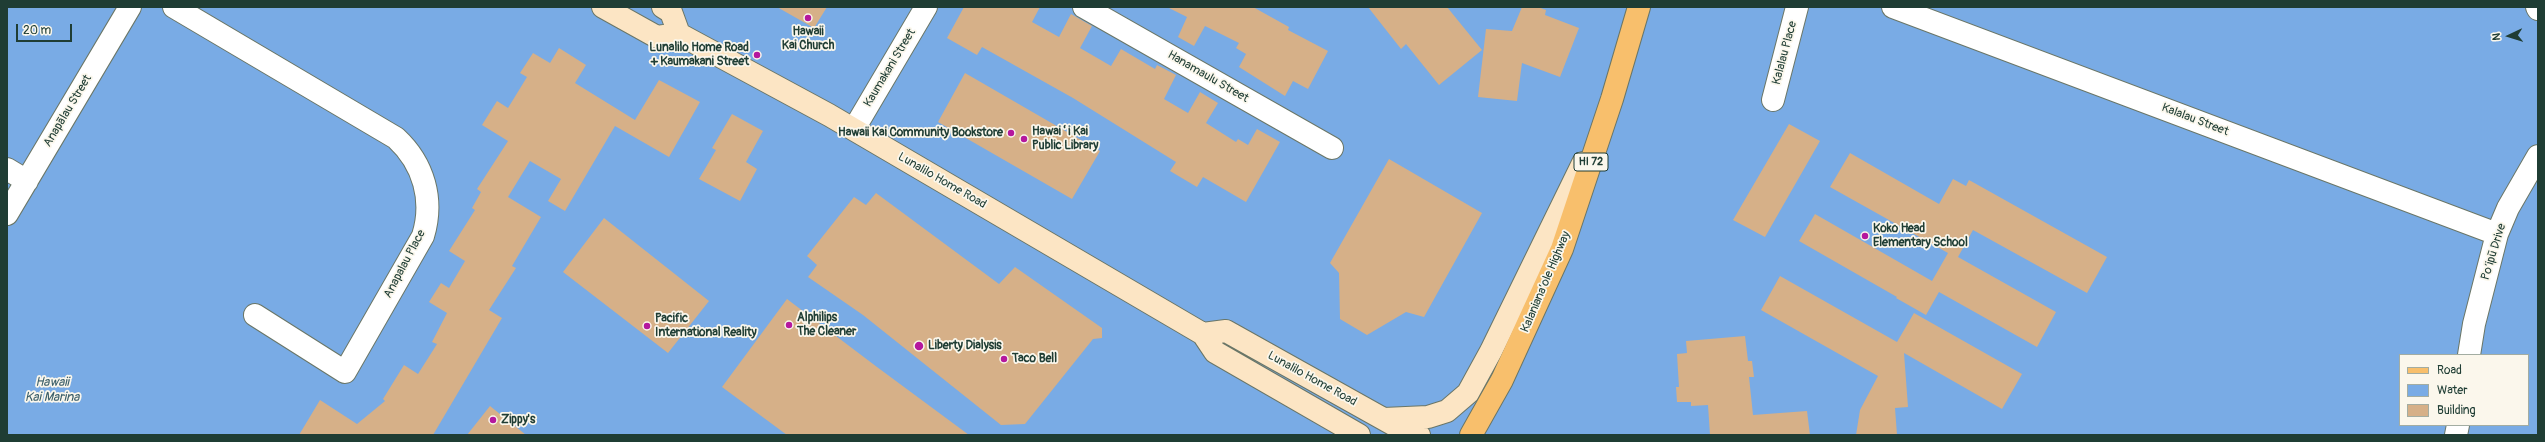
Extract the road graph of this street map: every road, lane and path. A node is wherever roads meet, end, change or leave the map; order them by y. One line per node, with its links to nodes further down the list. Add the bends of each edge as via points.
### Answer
1 (130, 7): 17 (street, Anapālau Street)
2 (174, 7): 20 (street, Anapalau Place, via 396,138 411,155 424,183 428,214 423,236 345,372)
3 (603, 7): 10 (main road, via 657,38)
4 (663, 7): 10 (main road, via 671,12)
5 (926, 7): 13 (street, Kaumakani Street)
6 (1084, 7): 14 (street, Hanamaulu Street)
7 (1639, 7): 11 (main road, Kalaniana’ole Highway / HI 72)
8 (1797, 7): 12 (street, Kalalau Place)
9 (1893, 7): 19 (street, Kalalau Street)
10 (678, 34): 13 (main road, Lunalilo Home Road)
11 (1612, 99): 23 (main road, via 1558,217 1468,393 1447,411 1428,418); 26 (main road, Kalaniana’ole Highway / HI 72, via 1562,249 1502,380)
12 (1773, 100)
13 (854, 129): 21 (main road, Lunalilo Home Road)
14 (1332, 148)
15 (2538, 156): 19 (street, Po‘ipū Drive, via 2508,208)
16 (7, 169): 17 (street)
17 (27, 181): 18 (street, Anapālau Street)
18 (7, 214)
19 (2497, 234): 22 (street, Po‘ipū Drive, via 2474,324)
20 (255, 315)
21 (1203, 334): 23 (main road, Lunalilo Home Road, via 1226,331); 24 (main road, Lunalilo Home Road, via 1215,352)
22 (2469, 354)
23 (1384, 418): 25 (main road, Lunalilo Home Road)
24 (1359, 435)
25 (1419, 435)
26 (1471, 435)

